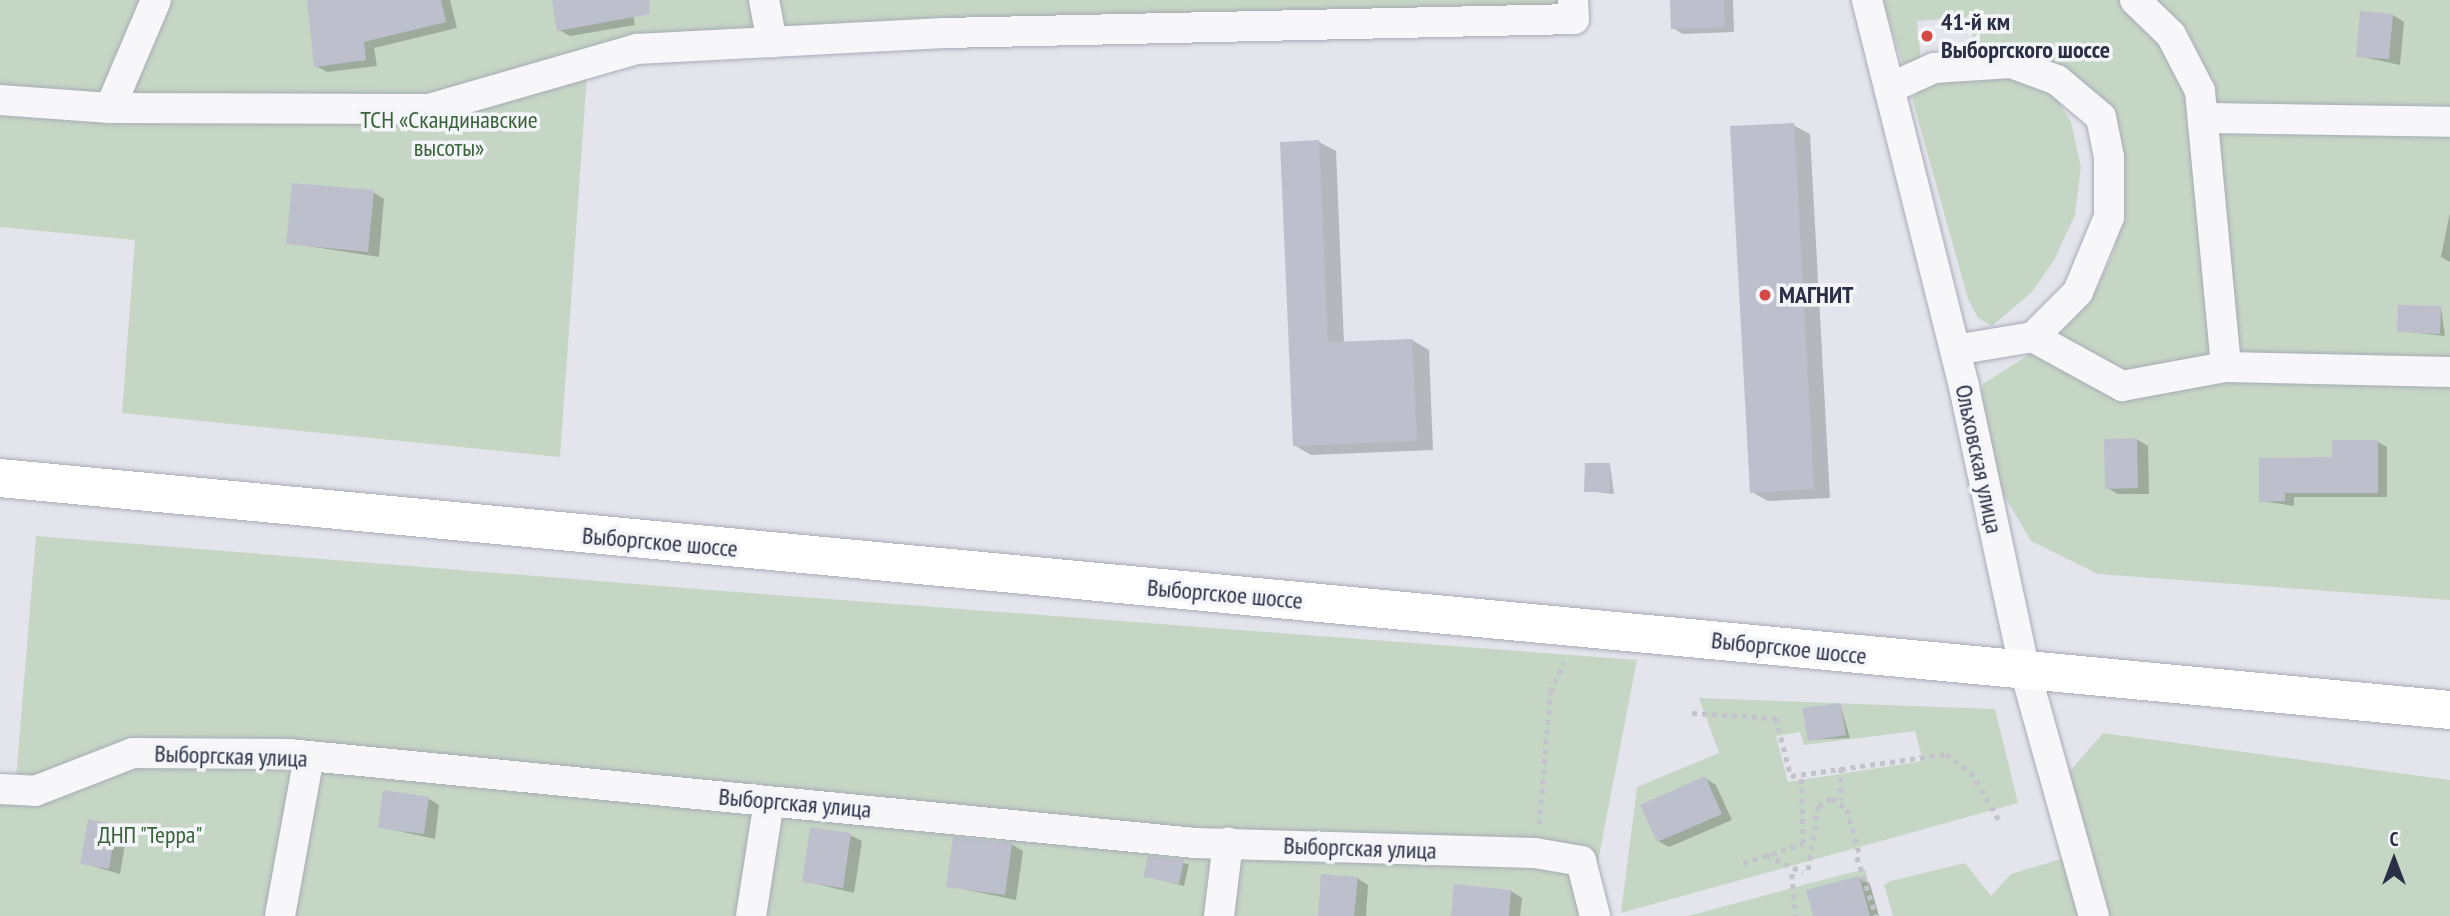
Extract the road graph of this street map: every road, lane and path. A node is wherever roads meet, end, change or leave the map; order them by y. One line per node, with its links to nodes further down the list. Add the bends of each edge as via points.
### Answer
1 (156, 0): 9 (street)
2 (764, 0): 6 (street)
3 (1573, 0): 6 (street, via 1574,19)
4 (1867, 0): 7 (street, Ольховская улица)
5 (2134, 0): 10 (street, via 2171,35 2196,76)
6 (772, 42): 9 (street, via 637,49 429,109)
7 (1890, 88): 12 (street, via 1934,68 2011,63 2057,80 2101,117 2109,157 2109,217 2078,292); 13 (street, Ольховская улица)
8 (0, 100): 9 (street)
9 (110, 108)
10 (2207, 118): 11 (street); 14 (street)
11 (2450, 122)
12 (2033, 337): 13 (street); 14 (street, via 2122,386)
13 (1955, 350): 18 (street, Ольховская улица)
14 (2227, 367): 15 (street)
15 (2450, 372)
16 (0, 478): 18 (main road, Выборгское шоссе)
17 (1567, 657): 29 (path, via 1549,692)
18 (2025, 671): 19 (main road, Выборгское шоссе); 39 (street, Ольховская улица)
19 (2450, 710)
20 (1692, 713): 23 (path, via 1776,718 1791,776)
21 (309, 757): 24 (street, Выборгская улица, via 133,753 34,791); 26 (street, Выборгская улица); 33 (street)
22 (1841, 768): 23 (path); 25 (path); 27 (path, via 1946,754 1971,772)
23 (1801, 775): 30 (path, via 1802,845)
24 (0, 789)
25 (1841, 800): 30 (path, via 1818,806 1805,871); 38 (path)
26 (769, 801): 28 (street, Выборгская улица); 34 (street)
27 (1999, 820)
28 (1228, 843): 29 (street, Выборгская улица); 35 (street)
29 (1535, 853): 36 (street, Выборгская улица, via 1581,861)
30 (1766, 855): 31 (path)
31 (1742, 863)
32 (1792, 874): 37 (path)
33 (280, 916)
34 (751, 916)
35 (1219, 916)
36 (1595, 916)
37 (1796, 916)
38 (1876, 916)
39 (2094, 916)

